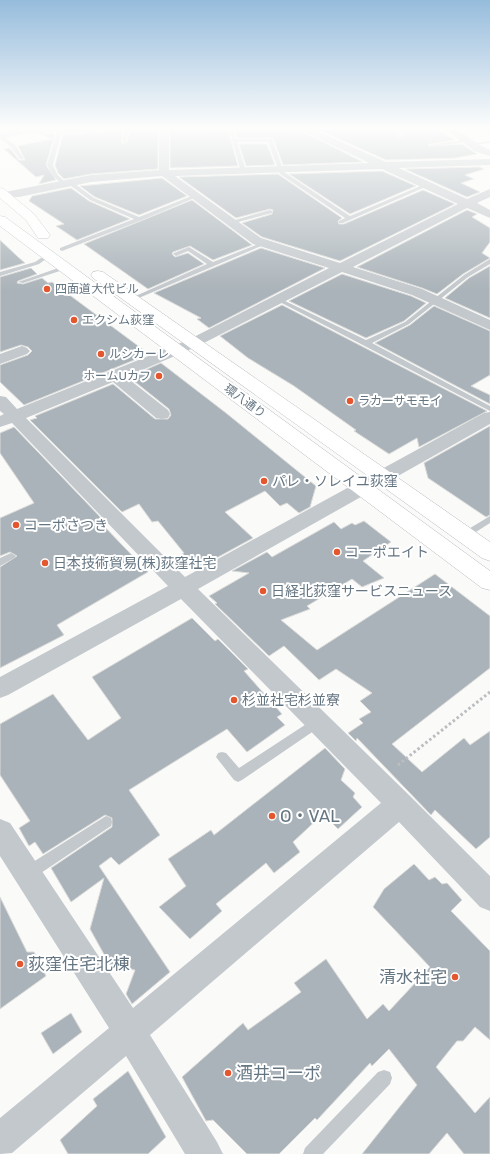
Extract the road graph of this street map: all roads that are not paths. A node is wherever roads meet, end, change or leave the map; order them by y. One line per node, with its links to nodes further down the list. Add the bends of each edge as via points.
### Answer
1 (63, 183): 9 (street)
2 (67, 183): 14 (lane, via 92,199)
3 (178, 183): 8 (street)
4 (297, 183): 13 (lane)
5 (422, 183): 6 (street)
6 (427, 185): 10 (street); 13 (lane)
7 (490, 192): 10 (street)
8 (196, 196): 14 (lane); 16 (street)
9 (1, 197): 21 (main road, 環八通り, via 43,235)
10 (468, 204): 12 (street); 26 (street)
11 (270, 212): 16 (lane)
12 (490, 214)
13 (349, 218): 17 (lane)
14 (140, 219): 21 (lane)
15 (0, 220): 19 (main road, 環八通り)
16 (231, 222): 20 (street)
17 (341, 222)
18 (0, 228): 19 (main road)
19 (26, 240): 21 (main road, 環八通り)
20 (263, 244): 24 (lane); 26 (street)
21 (55, 252): 25 (main road, 環八通り); 27 (lane); 28 (lane, via 37,263); 30 (main road, 環八通り)
22 (176, 254): 24 (lane, via 189,250)
23 (490, 261): 32 (lane)
24 (212, 264): 30 (lane)
25 (64, 268): 29 (lane); 37 (main road, 環八通り)
26 (341, 268): 31 (street); 32 (street)
27 (0, 270)
28 (0, 274)
29 (21, 282)
30 (132, 300): 34 (main road, 環八通り)
31 (279, 300): 34 (street); 35 (lane)
32 (435, 300): 33 (street); 35 (lane, via 408,323)
33 (490, 326)
34 (193, 343): 37 (street); 45 (main road, 環八通り)
35 (366, 343): 41 (lane)
36 (22, 351): 38 (street)
37 (176, 351): 39 (street); 45 (main road, 環八通り)
38 (0, 359)
39 (116, 376): 42 (street); 44 (street)
40 (0, 401): 44 (street)
41 (490, 409)
42 (162, 414)
43 (490, 417): 45 (street)
44 (7, 419): 52 (street)
45 (374, 482): 47 (main road, 環八通り); 51 (main road, 環八通り); 52 (street)
46 (490, 519): 47 (lane)
47 (465, 535): 48 (main road, 環八通り)
48 (490, 553)
49 (11, 556): 50 (lane)
50 (0, 562)
51 (490, 582)
52 (183, 588): 53 (street); 54 (street)
53 (0, 688)
54 (317, 722): 55 (lane, via 238,776); 56 (street)
55 (222, 757)
56 (400, 804): 60 (street); 61 (street)
57 (106, 822): 59 (lane)
58 (0, 832): 59 (street)
59 (27, 874): 61 (street)
60 (490, 897)
61 (130, 1032): 63 (street); 64 (street)
62 (384, 1078): 65 (lane)
63 (0, 1141)
64 (205, 1154)
65 (311, 1154)

